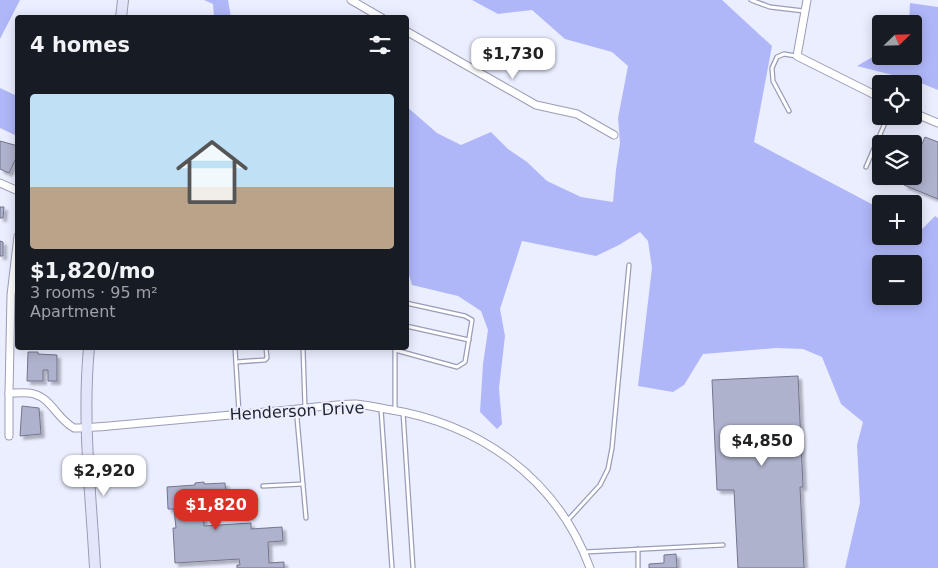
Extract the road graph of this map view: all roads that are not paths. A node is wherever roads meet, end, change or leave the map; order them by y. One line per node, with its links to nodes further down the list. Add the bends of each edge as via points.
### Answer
1 (123, 0): 6 (street)
2 (351, 0): 7 (street)
3 (751, 0): 5 (lane, via 770,8)
4 (807, 0): 5 (street)
5 (805, 12): 9 (street)
6 (121, 15)
7 (377, 15)
8 (409, 33): 15 (street, via 536,105 577,114)
9 (797, 56): 10 (street); 11 (lane, via 784,54 777,57 772,68 773,81)
10 (872, 94)
11 (789, 111)
12 (922, 116): 13 (street)
13 (938, 123)
14 (884, 125): 16 (lane)
15 (614, 135)
16 (866, 167)
17 (0, 183): 18 (street)
18 (15, 190)
19 (629, 265): 43 (lane, via 608,469 600,486)
20 (15, 280): 21 (street)
21 (14, 295): 32 (street)
22 (409, 304): 24 (lane, via 466,316 472,320)
23 (409, 327): 24 (lane)
24 (469, 340): 30 (lane, via 465,362 457,366)
25 (89, 350): 38 (street)
26 (235, 350): 31 (lane)
27 (266, 350): 31 (lane, via 265,360)
28 (303, 350): 33 (lane)
29 (395, 350): 35 (lane)
30 (399, 350)
31 (236, 362): 37 (lane)
32 (9, 393): 38 (street, Henderson Drive, via 33,393 51,405 65,424); 39 (street)
33 (305, 408): 34 (street, Henderson Drive, via 357,404); 37 (street, Henderson Drive); 40 (lane, via 298,418)
34 (381, 408): 35 (street, Henderson Drive); 48 (lane)
35 (394, 410): 36 (street, Henderson Drive)
36 (404, 411): 43 (street, Henderson Drive, via 460,429 484,441 526,472); 49 (lane)
37 (239, 414): 38 (street, Henderson Drive)
38 (87, 428): 47 (street)
39 (9, 436)
40 (303, 484): 41 (lane); 42 (lane)
41 (263, 486)
42 (306, 518)
43 (567, 522): 46 (street, Henderson Drive)
44 (723, 545): 45 (lane)
45 (638, 549): 46 (lane); 51 (lane)
46 (584, 552): 50 (street, Henderson Drive)
47 (95, 568)
48 (392, 568)
49 (413, 568)
50 (590, 568)
51 (638, 568)

